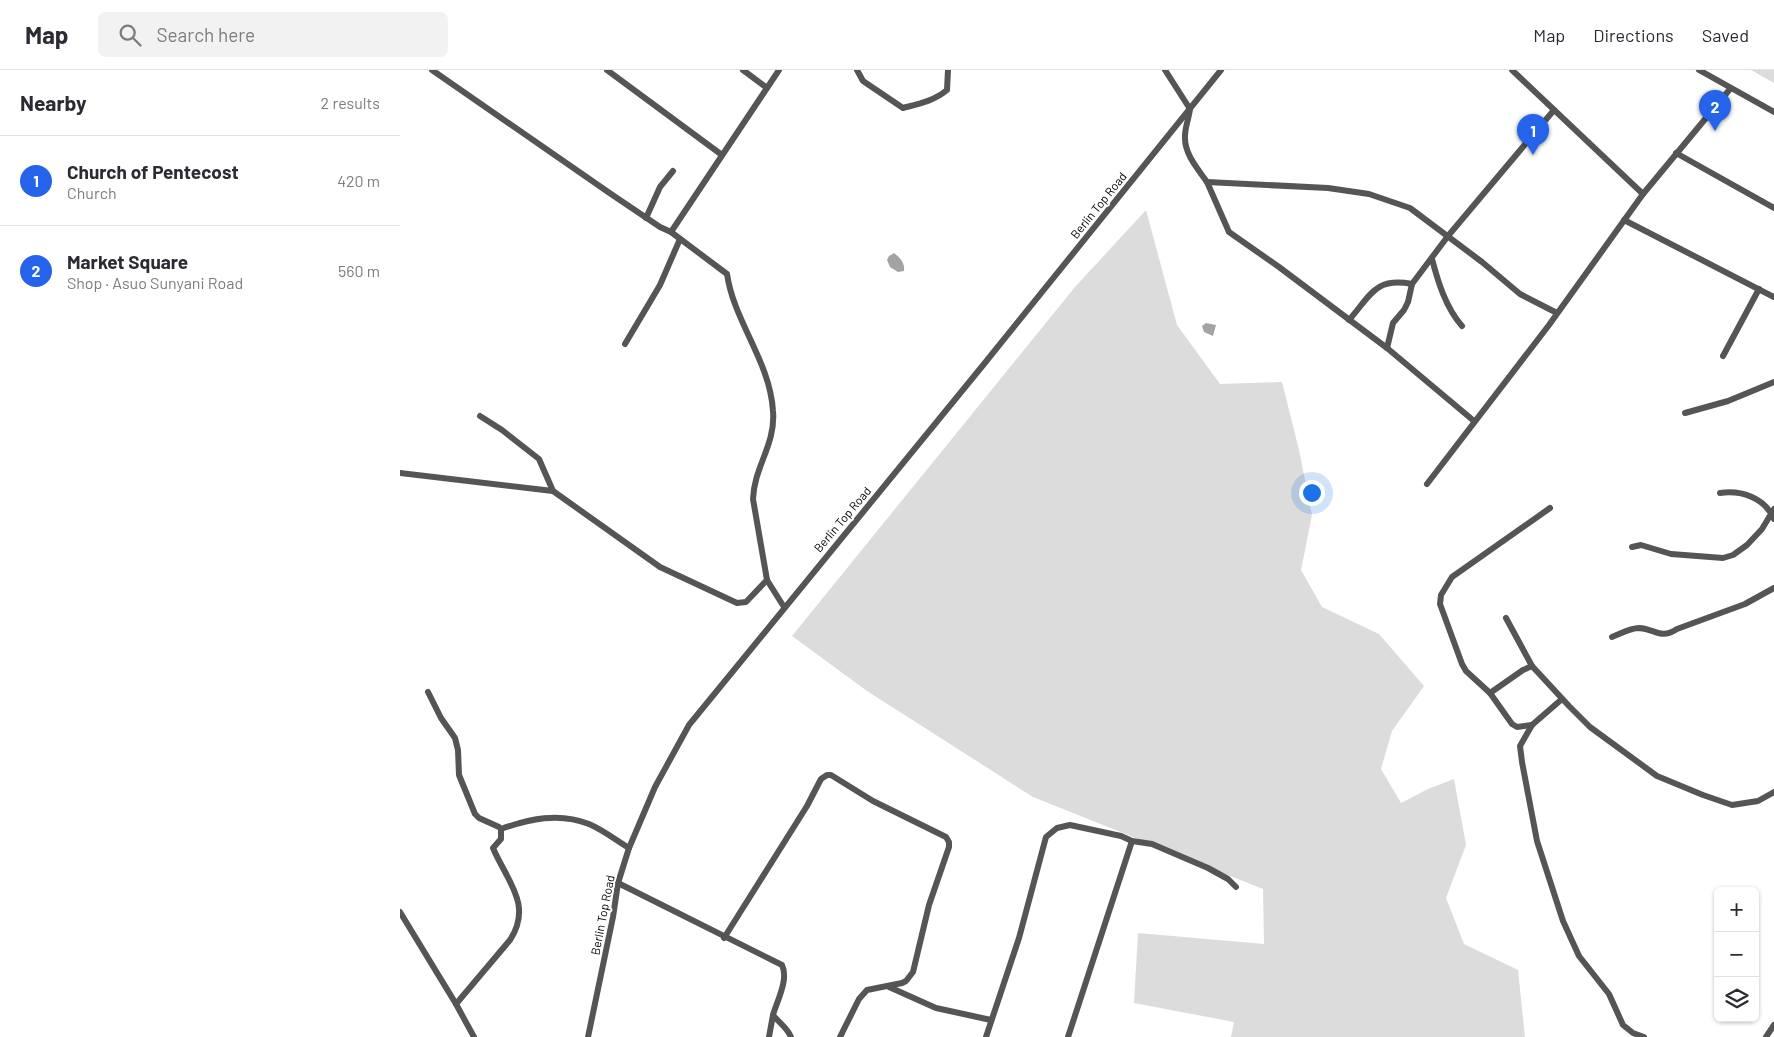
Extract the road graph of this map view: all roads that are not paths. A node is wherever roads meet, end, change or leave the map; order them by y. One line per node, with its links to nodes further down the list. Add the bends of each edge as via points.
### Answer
1 (432, 70): 22 (street)
2 (607, 70): 17 (street)
3 (743, 70): 11 (street)
4 (779, 70): 11 (street)
5 (857, 70): 6 (street, via 863,82 903,108 928,102 944,93)
6 (948, 70)
7 (1165, 70): 13 (street)
8 (1221, 70): 13 (street, Berlin Top Road)
9 (1512, 70): 14 (street)
10 (1699, 70): 12 (street)
11 (767, 88): 17 (street)
12 (1730, 89): 15 (street); 16 (street)
13 (1190, 109): 19 (street, via 1185,137 1187,148); 50 (street, Berlin Top Road)
14 (1554, 110): 20 (street); 25 (street)
15 (1774, 112)
16 (1676, 153): 20 (street); 21 (street)
17 (722, 155): 24 (street)
18 (673, 171): 22 (street, via 660,187)
19 (1207, 182): 25 (street, via 1328,188 1369,194 1410,208); 32 (street, via 1229,232)
20 (1643, 194): 23 (street)
21 (1774, 208)
22 (646, 218): 24 (street)
23 (1624, 220): 29 (street); 31 (street)
24 (671, 232): 26 (street)
25 (1448, 236): 27 (street); 31 (street, via 1520,294)
26 (680, 239): 34 (street, via 660,285); 48 (street, via 727,274 737,310 768,383 773,408 772,434 753,490)
27 (1432, 259): 28 (street); 33 (street, via 1438,283)
28 (1412, 284): 32 (street, via 1399,282 1377,287); 35 (street, via 1408,302 1393,323)
29 (1759, 289): 30 (street); 36 (street)
30 (1774, 297)
31 (1557, 313): 40 (street)
32 (1349, 320): 35 (street)
33 (1462, 326)
34 (624, 344)
35 (1387, 348): 40 (street)
36 (1722, 356)
37 (1774, 382): 38 (street)
38 (1685, 414)
39 (480, 416): 43 (street, via 539,459)
40 (1474, 421): 42 (street)
41 (400, 473): 43 (street)
42 (1427, 484)
43 (553, 492): 48 (street, via 660,567 733,602 746,602)
44 (1720, 493): 46 (street, via 1752,498)
45 (1550, 508): 55 (street, via 1452,577 1441,596 1440,604 1462,664)
46 (1773, 513): 47 (street, via 1747,545 1723,558 1671,554 1641,545)
47 (1632, 547)
48 (767, 580): 50 (street)
49 (1774, 588): 52 (street, via 1745,604 1669,634 1638,628)
50 (784, 607): 61 (street, Berlin Top Road, via 689,724 655,786)
51 (1506, 618): 53 (street)
52 (1612, 637)
53 (1532, 666): 55 (street); 56 (street)
54 (428, 692): 59 (street, via 455,738 459,774 475,814)
55 (1490, 693): 57 (street, via 1512,724 1517,727)
56 (1562, 699): 57 (street); 58 (street, via 1590,727 1657,776 1732,805 1758,801)
57 (1532, 725): 78 (street, via 1520,746 1522,762 1537,841 1563,921 1579,956 1609,994 1623,1026)
58 (1774, 792)
59 (501, 829): 61 (street, via 529,820 569,819 588,824); 67 (street, via 501,839 493,848 519,904 519,922 510,940)
60 (1132, 841): 63 (street, via 1152,844 1208,868); 69 (street, via 1070,825 1056,828 1046,837 1019,938); 77 (street)
61 (629, 848): 62 (street, Berlin Top Road)
62 (618, 884): 65 (street); 72 (street, Berlin Top Road)
63 (1236, 887)
64 (400, 912): 67 (street)
65 (724, 938): 66 (street, via 821,780 829,774 873,801 946,837 949,842 913,972 906,981); 68 (street, via 782,966 784,979)
66 (888, 986): 69 (street, via 936,1008); 75 (street, via 864,992)
67 (456, 1004): 71 (street)
68 (773, 1015): 73 (street); 74 (street, via 788,1029)
69 (991, 1020): 76 (street)
70 (1774, 1025): 79 (street)
71 (474, 1037)
72 (588, 1037)
73 (768, 1037)
74 (791, 1037)
75 (840, 1037)
76 (986, 1037)
77 (1068, 1037)
78 (1644, 1037)
79 (1766, 1037)

